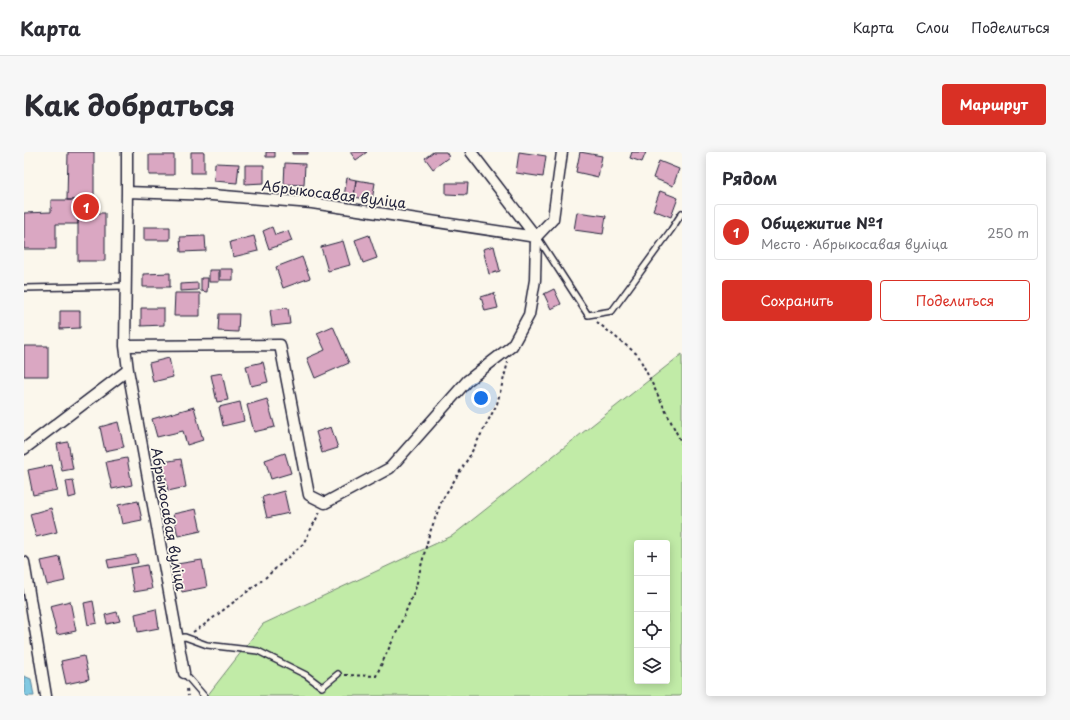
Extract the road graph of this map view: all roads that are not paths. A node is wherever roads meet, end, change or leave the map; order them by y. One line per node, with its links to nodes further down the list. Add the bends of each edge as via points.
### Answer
1 (127, 152): 4 (street, Абрыкосавая вуліца)
2 (471, 152): 6 (street)
3 (562, 152): 6 (street, via 553,219)
4 (127, 192): 6 (street, Абрыкосавая вуліца, via 212,195 312,204); 7 (street, Абрыкосавая вуліца)
5 (682, 213): 6 (lane, via 612,311 588,316)
6 (536, 237): 9 (street, via 535,280 529,315 512,346 467,381 390,468 325,503 309,495 280,345)
7 (126, 286): 8 (lane); 9 (street, Абрыкосавая вуліца)
8 (24, 288)
9 (125, 346): 10 (street, Абрыкосавая вуліца)
10 (128, 370): 11 (street); 13 (street, Абрыкосавая вуліца)
11 (24, 449)
12 (24, 562): 16 (street)
13 (181, 638): 14 (street, Абрыкосавая вуліца); 15 (lane, via 207,645 258,651 306,674 322,687)
14 (184, 673): 17 (lane)
15 (338, 674)
16 (46, 696)
17 (204, 696)

